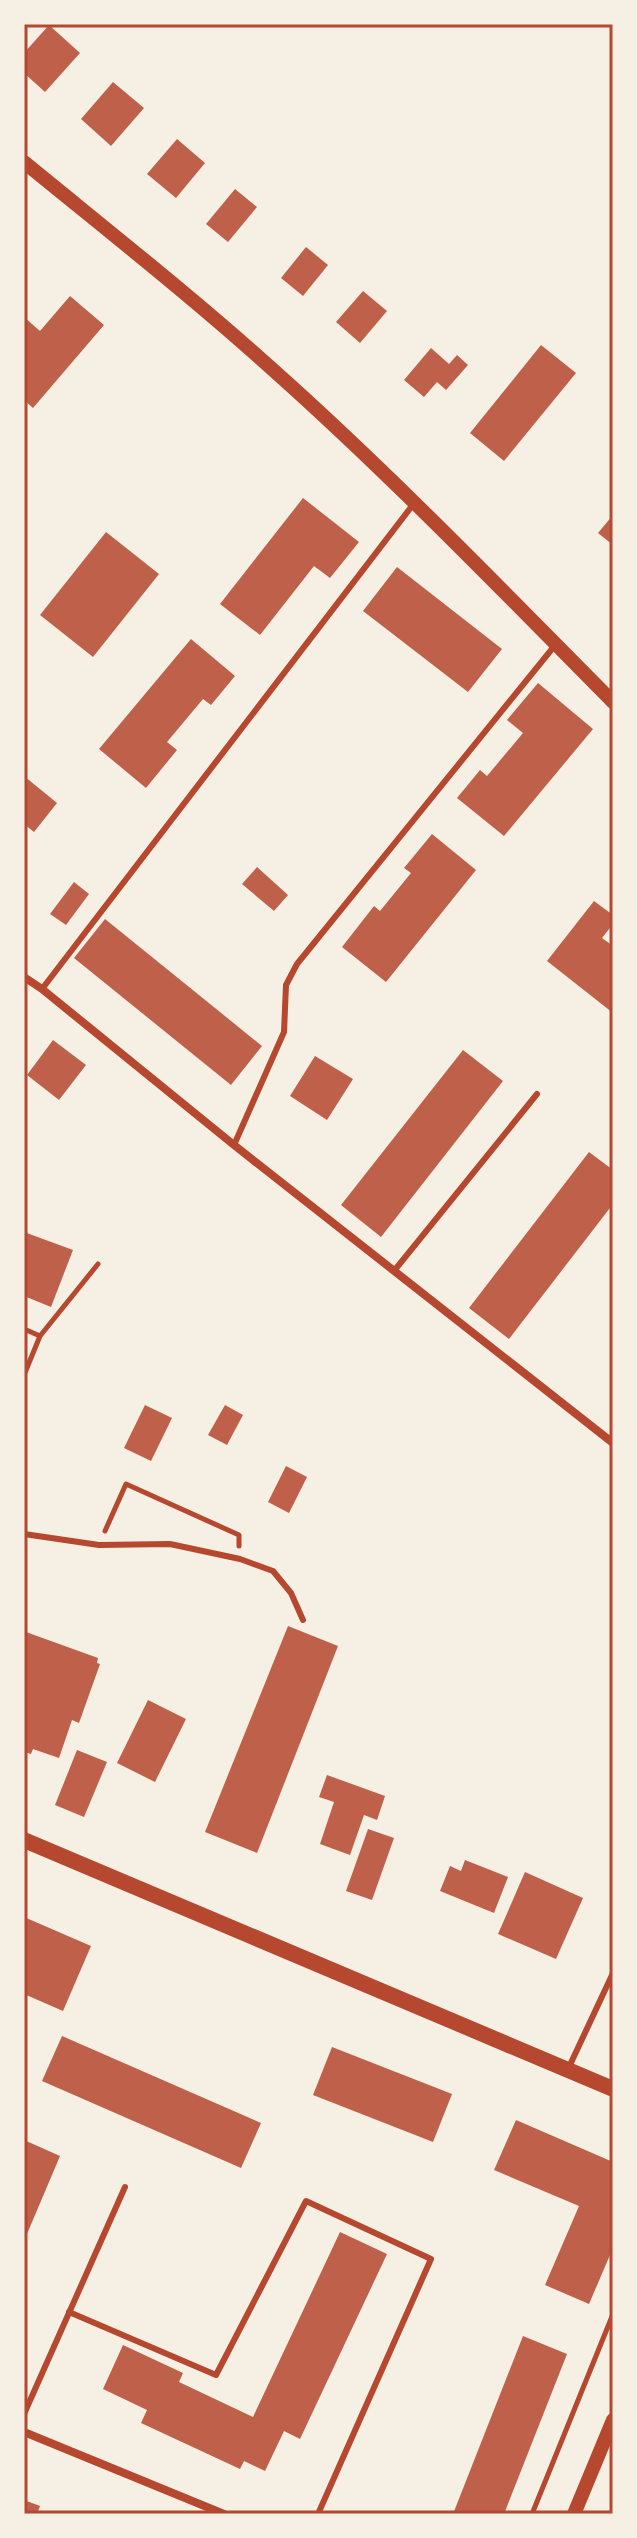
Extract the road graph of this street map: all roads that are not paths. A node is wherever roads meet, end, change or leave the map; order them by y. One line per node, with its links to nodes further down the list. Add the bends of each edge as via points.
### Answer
1 (24, 162): 2 (street, via 269,366)
2 (415, 502): 3 (street); 6 (lane)
3 (556, 644): 4 (street); 8 (lane, via 297,964 286,985 284,1032)
4 (613, 702)
5 (24, 977): 6 (street)
6 (42, 989): 8 (street)
7 (537, 1094): 9 (lane)
8 (234, 1145): 9 (street)
9 (394, 1271): 10 (street)
10 (613, 1443)
11 (24, 1534): 12 (lane, via 99,1545 170,1544 240,1559 273,1571)
12 (303, 1620)
13 (24, 1840): 17 (main road)
14 (613, 1973): 15 (lane)
15 (603, 1994): 16 (lane); 17 (lane)
16 (613, 1998)
17 (568, 2070): 18 (main road)
18 (613, 2089)
19 (125, 2187): 20 (lane)
20 (69, 2312): 21 (lane); 25 (lane, via 216,2375 306,2201 431,2259)
21 (24, 2414)
22 (613, 2420): 26 (street)
23 (24, 2432): 24 (street)
24 (224, 2514)
25 (318, 2514)
26 (574, 2514)

